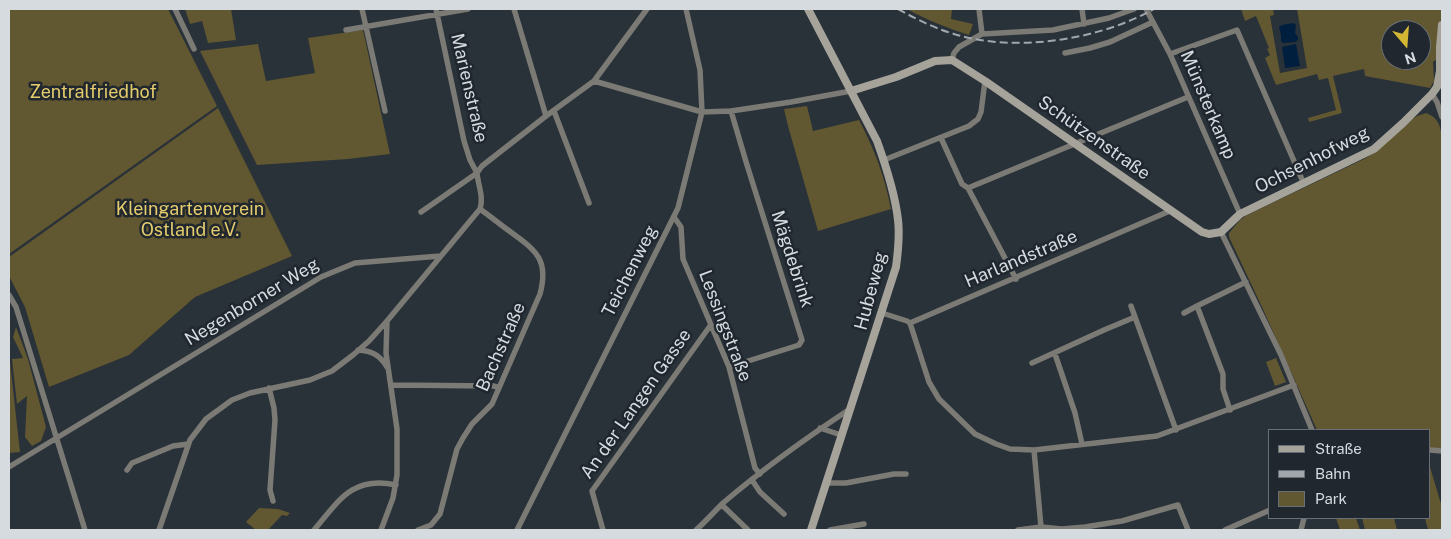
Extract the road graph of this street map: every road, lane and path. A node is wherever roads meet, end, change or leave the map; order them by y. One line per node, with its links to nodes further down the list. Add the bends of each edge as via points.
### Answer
1 (175, 9): 19 (street)
2 (362, 9): 15 (street)
3 (468, 9): 12 (street)
4 (514, 9): 32 (street)
5 (647, 9): 23 (street)
6 (686, 9): 31 (street, Teichenweg, via 700,70)
7 (808, 9): 25 (street, Hubeweg)
8 (979, 9): 18 (street)
9 (1082, 9): 14 (street)
10 (1134, 9): 14 (street)
11 (1146, 9): 13 (street, Münsterkamp)
12 (436, 11): 15 (street); 37 (street, Marienstraße, via 464,141)
13 (1153, 22): 20 (street, via 1110,42); 21 (street, Münsterkamp)
14 (1084, 24): 18 (street, via 1053,30)
15 (366, 26): 17 (street); 28 (street)
16 (1442, 26): 26 (street, via 1439,79)
17 (346, 30)
18 (982, 34): 22 (street, via 959,47)
19 (194, 48)
20 (1064, 53)
21 (1170, 54): 27 (street, Münsterkamp); 38 (street, via 1237,30)
22 (952, 60): 24 (street, Schützenstraße); 25 (street, via 935,61)
23 (594, 81): 29 (street); 31 (street)
24 (985, 82): 34 (street, via 978,118 969,126); 35 (street, Schützenstraße)
25 (851, 91): 30 (street); 36 (street, Hubeweg)
26 (1432, 94): 33 (street); 38 (street, Ochsenhofweg, via 1374,149)
27 (1188, 97): 35 (street); 44 (street, Münsterkamp)
28 (386, 111)
29 (554, 111): 32 (street); 40 (street)
30 (731, 111): 31 (street); 62 (street, Mägdebrink, via 802,340 799,345)
31 (702, 112): 45 (street, Teichenweg)
32 (546, 116): 37 (street)
33 (1442, 117)
34 (941, 138): 36 (street); 39 (street, via 962,184)
35 (1076, 144): 39 (street); 42 (street, Schützenstraße)
36 (884, 160): 53 (street, Hubeweg, via 898,220 899,244 896,267)
37 (477, 173): 41 (street, via 482,196); 43 (street)
38 (1304, 184): 44 (street, Ochsenhofweg)
39 (968, 188): 48 (street)
40 (589, 203)
41 (480, 209): 47 (street); 67 (street, Bachstraße, via 531,247 543,269 544,282 540,294)
42 (1172, 210): 46 (street, Schützenstraße, via 1202,232 1209,234); 48 (street, Harlandstraße)
43 (420, 212)
44 (1240, 214): 46 (street, Ochsenhofweg)
45 (674, 217): 58 (street, Lessingstraße, via 681,227 683,259); 99 (street, Teichenweg)
46 (1223, 230): 49 (street)
47 (440, 256): 56 (street); 74 (street, Negenborner Weg, via 355,263 321,277)
48 (1016, 278): 57 (street, Harlandstraße)
49 (1246, 282): 52 (street); 65 (street)
50 (9, 295): 74 (street, via 16,307)
51 (1131, 306): 55 (street)
52 (1198, 306): 54 (street); 69 (street, via 1223,374 1223,389)
53 (882, 313): 57 (street); 68 (street, Hubeweg)
54 (1184, 313)
55 (1135, 317): 60 (street); 72 (street)
56 (387, 321): 59 (street); 63 (street)
57 (910, 323): 77 (street, via 929,382 939,399 960,422 996,444 1010,449)
58 (710, 326): 62 (street, Lessingstraße); 100 (street, An der Langen Gasse, via 592,491)
59 (358, 350): 63 (street, via 377,354); 66 (street, via 332,371 310,380)
60 (1055, 354): 61 (street); 76 (street, via 1076,413)
61 (1032, 363)
62 (729, 367): 80 (street, Lessingstraße, via 755,468)
63 (389, 370): 64 (street)
64 (391, 385): 67 (street); 84 (street, via 397,429)
65 (1294, 385): 69 (street); 71 (street)
66 (269, 388): 75 (street, via 241,396 218,409 197,429); 85 (street, via 275,420 270,490)
67 (499, 388): 98 (street, Bachstraße, via 492,404 472,424 457,449 440,514 431,525)
68 (850, 409): 70 (street); 73 (street, Hubeweg)
69 (1230, 410): 72 (street)
70 (820, 428): 73 (street); 80 (street)
71 (1312, 429)
72 (1176, 430): 76 (street, via 1157,436)
73 (839, 435): 83 (street, Hubeweg)
74 (57, 438): 78 (street, Negenborner Weg); 94 (street)
75 (188, 444): 79 (street, via 174,446 132,463); 95 (street)
76 (1082, 444): 77 (street)
77 (1034, 450): 90 (street)
78 (9, 467)
79 (127, 470)
80 (760, 474): 82 (street)
81 (906, 474): 83 (street)
82 (752, 480): 86 (street); 88 (street)
83 (828, 483): 102 (street, Hubeweg)
84 (396, 485): 96 (street, via 372,483 345,494); 97 (street)
85 (273, 501)
86 (722, 505): 93 (street); 101 (street)
87 (1268, 511): 106 (street)
88 (784, 514)
89 (864, 524): 91 (street)
90 (1041, 527): 92 (street); 104 (street)
91 (853, 528): 103 (street)
92 (1088, 528): 105 (street, via 1178,505)
93 (699, 529)
94 (85, 530)
95 (159, 530)
96 (314, 530)
97 (381, 530)
98 (418, 530)
99 (517, 530)
100 (603, 530)
101 (748, 530)
102 (811, 530)
103 (830, 530)
104 (1018, 530)
105 (1188, 530)
106 (1224, 530)

